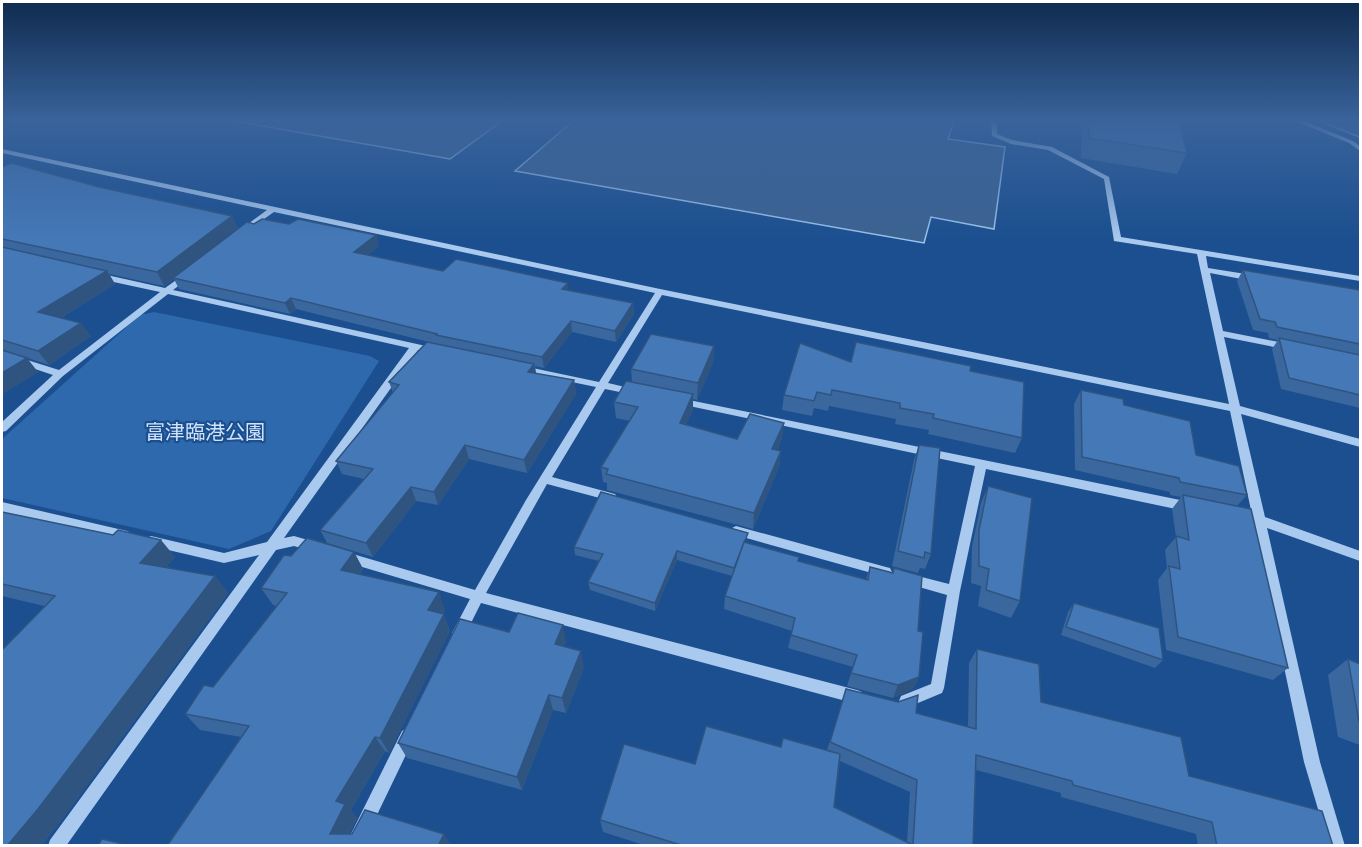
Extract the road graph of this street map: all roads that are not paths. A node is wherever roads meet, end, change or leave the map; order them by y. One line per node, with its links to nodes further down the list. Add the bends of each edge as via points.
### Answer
1 (41, 161): 4 (street)
2 (44, 161): 5 (street)
3 (1074, 161): 7 (street, via 1107,178 1117,239)
4 (32, 165)
5 (273, 209): 6 (street); 14 (street)
6 (238, 236)
7 (1201, 253): 8 (street); 11 (street)
8 (1204, 270): 12 (street); 15 (street)
9 (193, 271): 13 (street)
10 (90, 274): 13 (street)
11 (1360, 278)
12 (1260, 280)
13 (167, 291): 16 (street); 21 (street)
14 (660, 292): 22 (street); 25 (street)
15 (1219, 333): 17 (street); 25 (street)
16 (414, 346): 18 (street); 36 (street)
17 (1295, 349)
18 (448, 353)
19 (2, 355): 21 (street)
20 (514, 367): 22 (street)
21 (60, 374): 26 (street)
22 (603, 385): 23 (street); 29 (street)
23 (649, 395)
24 (672, 399): 28 (street)
25 (1236, 409): 27 (street); 34 (street)
26 (2, 428)
27 (1360, 443)
28 (981, 464): 32 (street); 38 (street)
29 (545, 479): 30 (street); 39 (street)
30 (624, 501)
31 (2, 507): 36 (street, via 224,558)
32 (1203, 509)
33 (1226, 514): 34 (street)
34 (1261, 521): 37 (street); 46 (street, via 1312,762)
35 (726, 528): 38 (street)
36 (270, 547): 39 (street, via 294,541); 44 (street)
37 (1360, 556)
38 (954, 591): 42 (street, via 937,688)
39 (477, 596): 40 (street); 41 (street)
40 (451, 648)
41 (870, 701)
42 (893, 707)
43 (415, 721): 45 (street)
44 (56, 846)
45 (353, 846)
46 (1337, 846)

